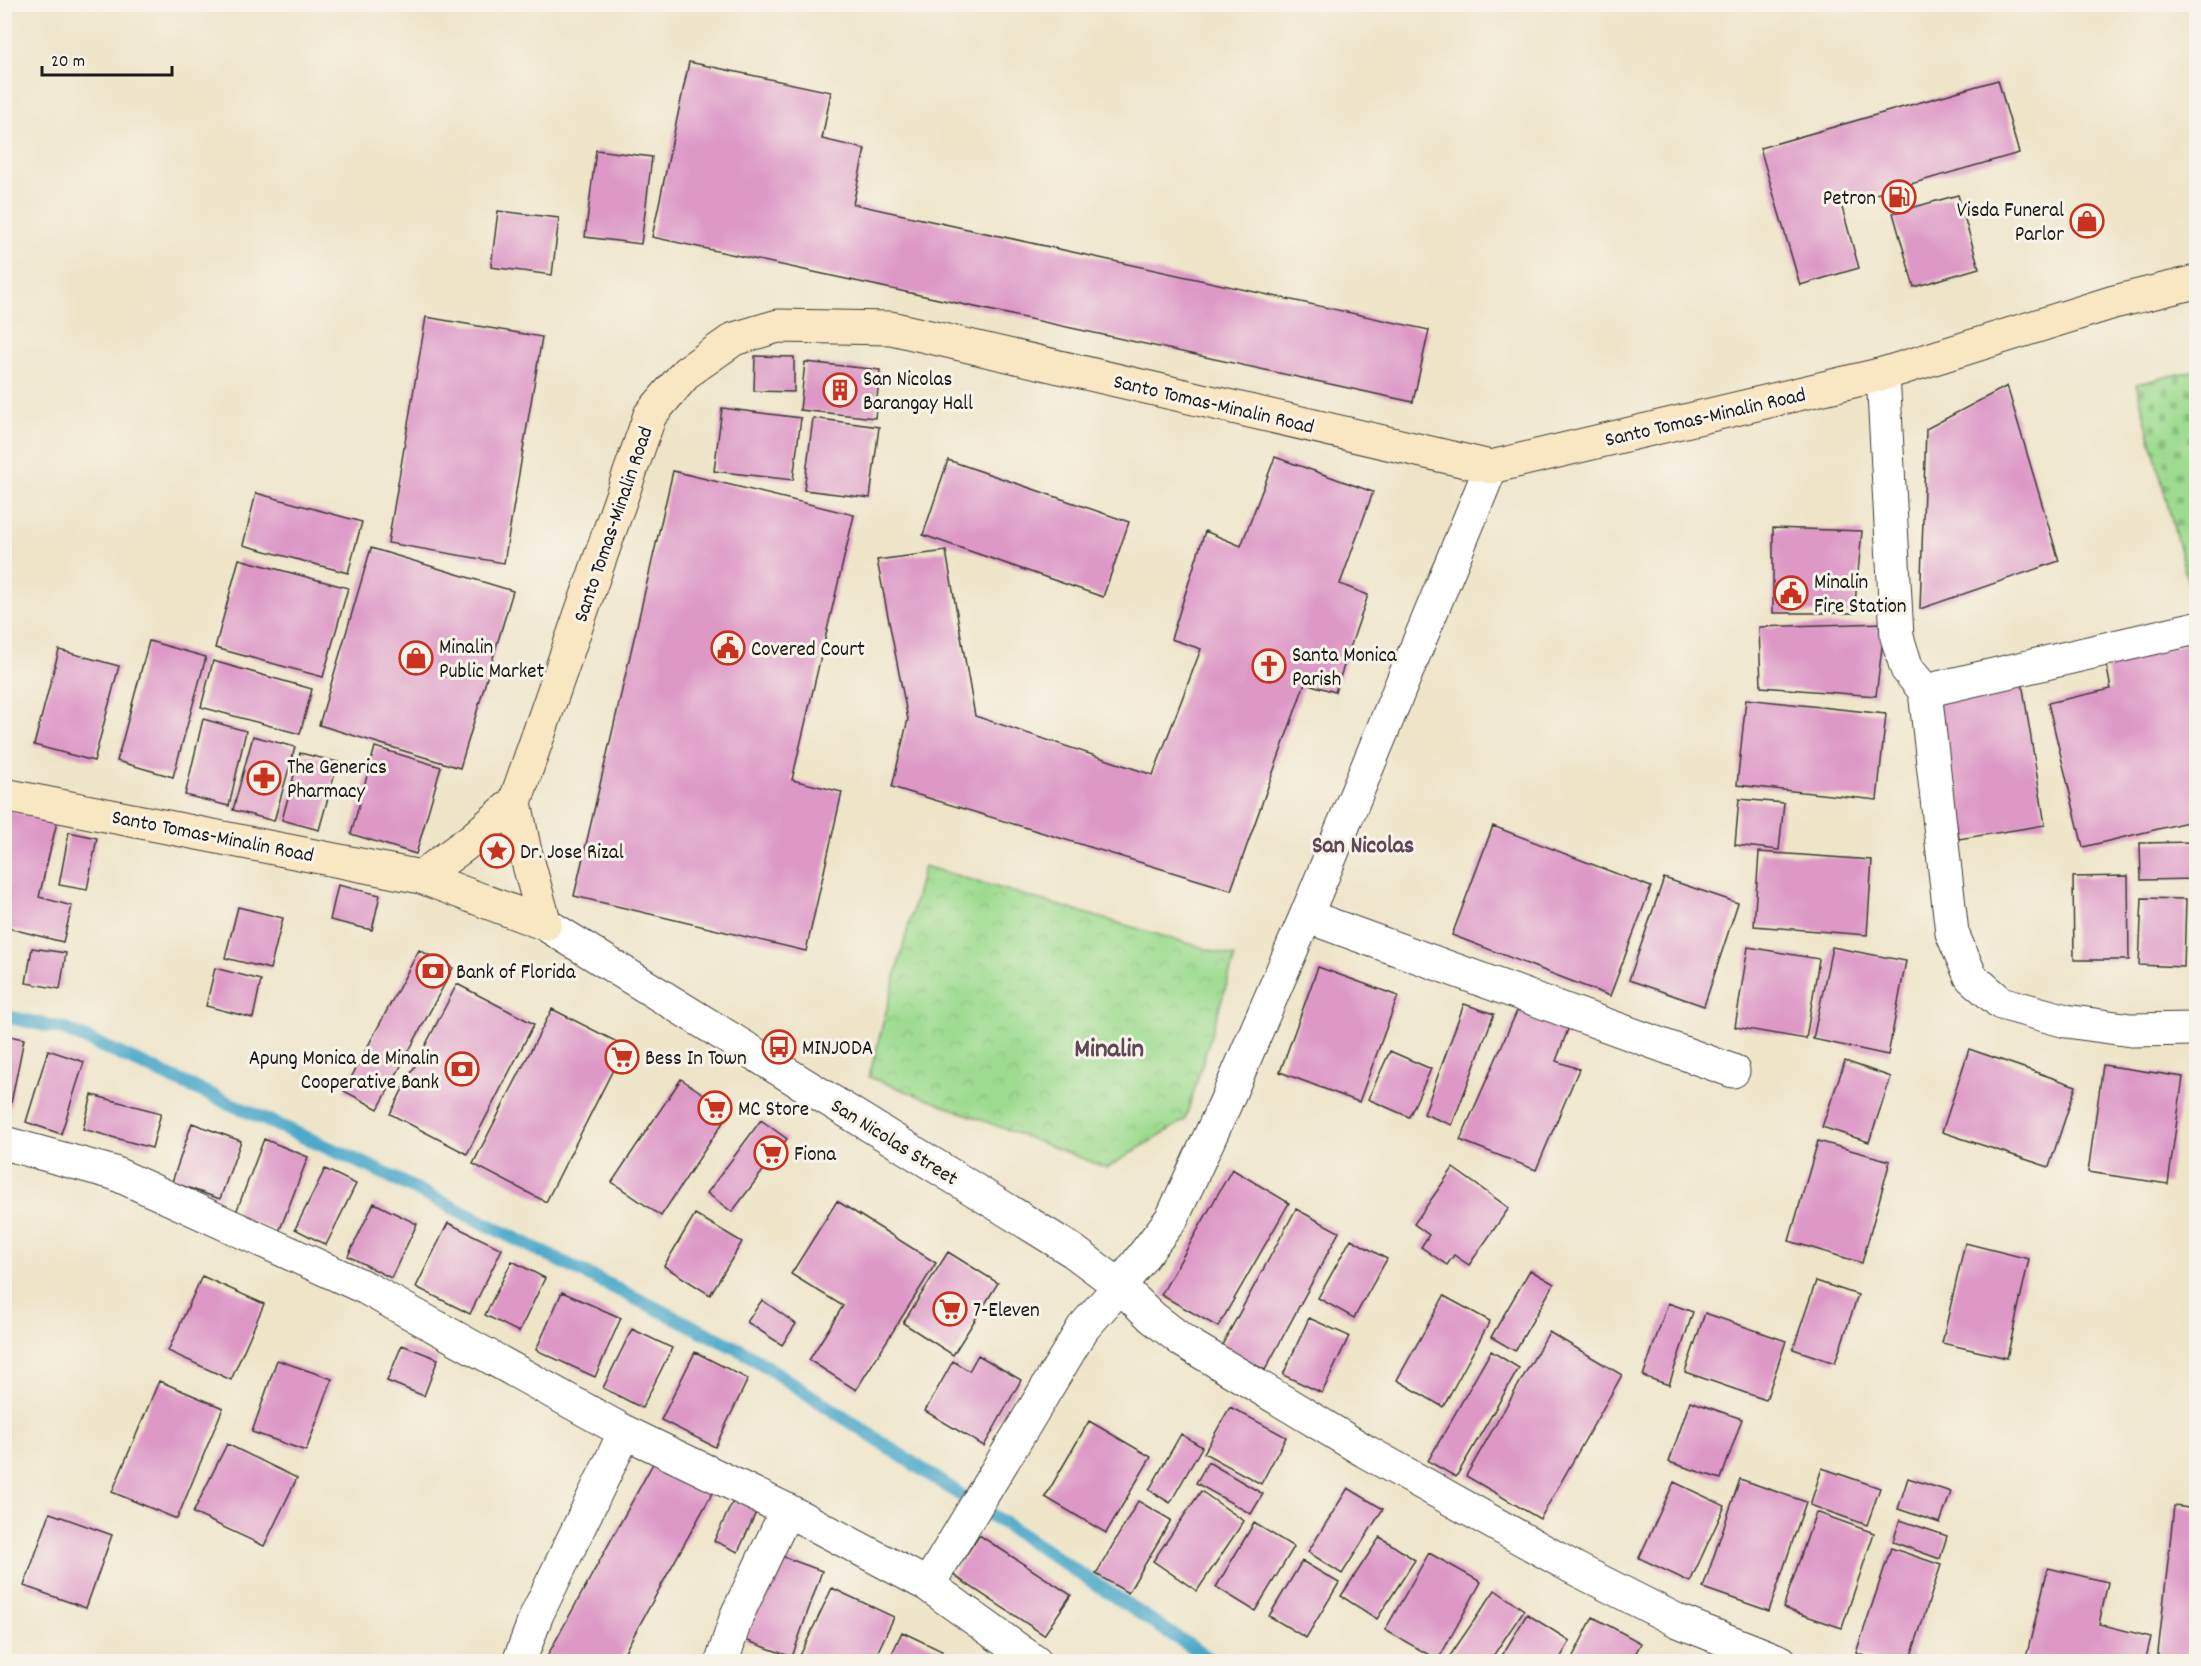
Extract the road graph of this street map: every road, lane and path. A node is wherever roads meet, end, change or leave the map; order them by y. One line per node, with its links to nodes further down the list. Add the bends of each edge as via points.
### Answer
1 (2196, 282): 2 (street, Santo Tomas-Minalin Road, via 2114,302)
2 (1883, 374): 3 (street, Santo Tomas-Minalin Road); 5 (street, via 1897,637 1907,669)
3 (1491, 467): 7 (street, Santo Tomas-Minalin Road, via 891,328 778,326 734,339 687,372 650,414); 9 (street)
4 (2196, 628): 5 (street)
5 (1925, 691): 11 (street, via 1952,933 1971,977 2001,1003 2066,1021 2131,1030)
6 (4, 795): 8 (street, Santo Tomas-Minalin Road)
7 (515, 802): 8 (street, Santo Tomas-Minalin Road); 10 (street)
8 (421, 877): 10 (street, Santo Tomas-Minalin Road)
9 (1306, 916): 12 (street); 14 (street, via 1172,1218)
10 (545, 924): 14 (street, San Nicolas Street, via 1073,1251)
11 (2196, 1029)
12 (1734, 1071)
13 (4, 1143): 15 (street, via 114,1173 366,1288)
14 (1120, 1286): 17 (street, via 1083,1328); 21 (street, San Nicolas Street, via 1183,1341 1365,1450 1574,1568 1678,1621)
15 (625, 1432): 16 (street); 18 (street, via 537,1614)
16 (787, 1510): 17 (street); 19 (street, via 737,1615)
17 (928, 1585): 20 (street)
18 (519, 1662)
19 (722, 1662)
20 (1035, 1662)
21 (1781, 1662)

